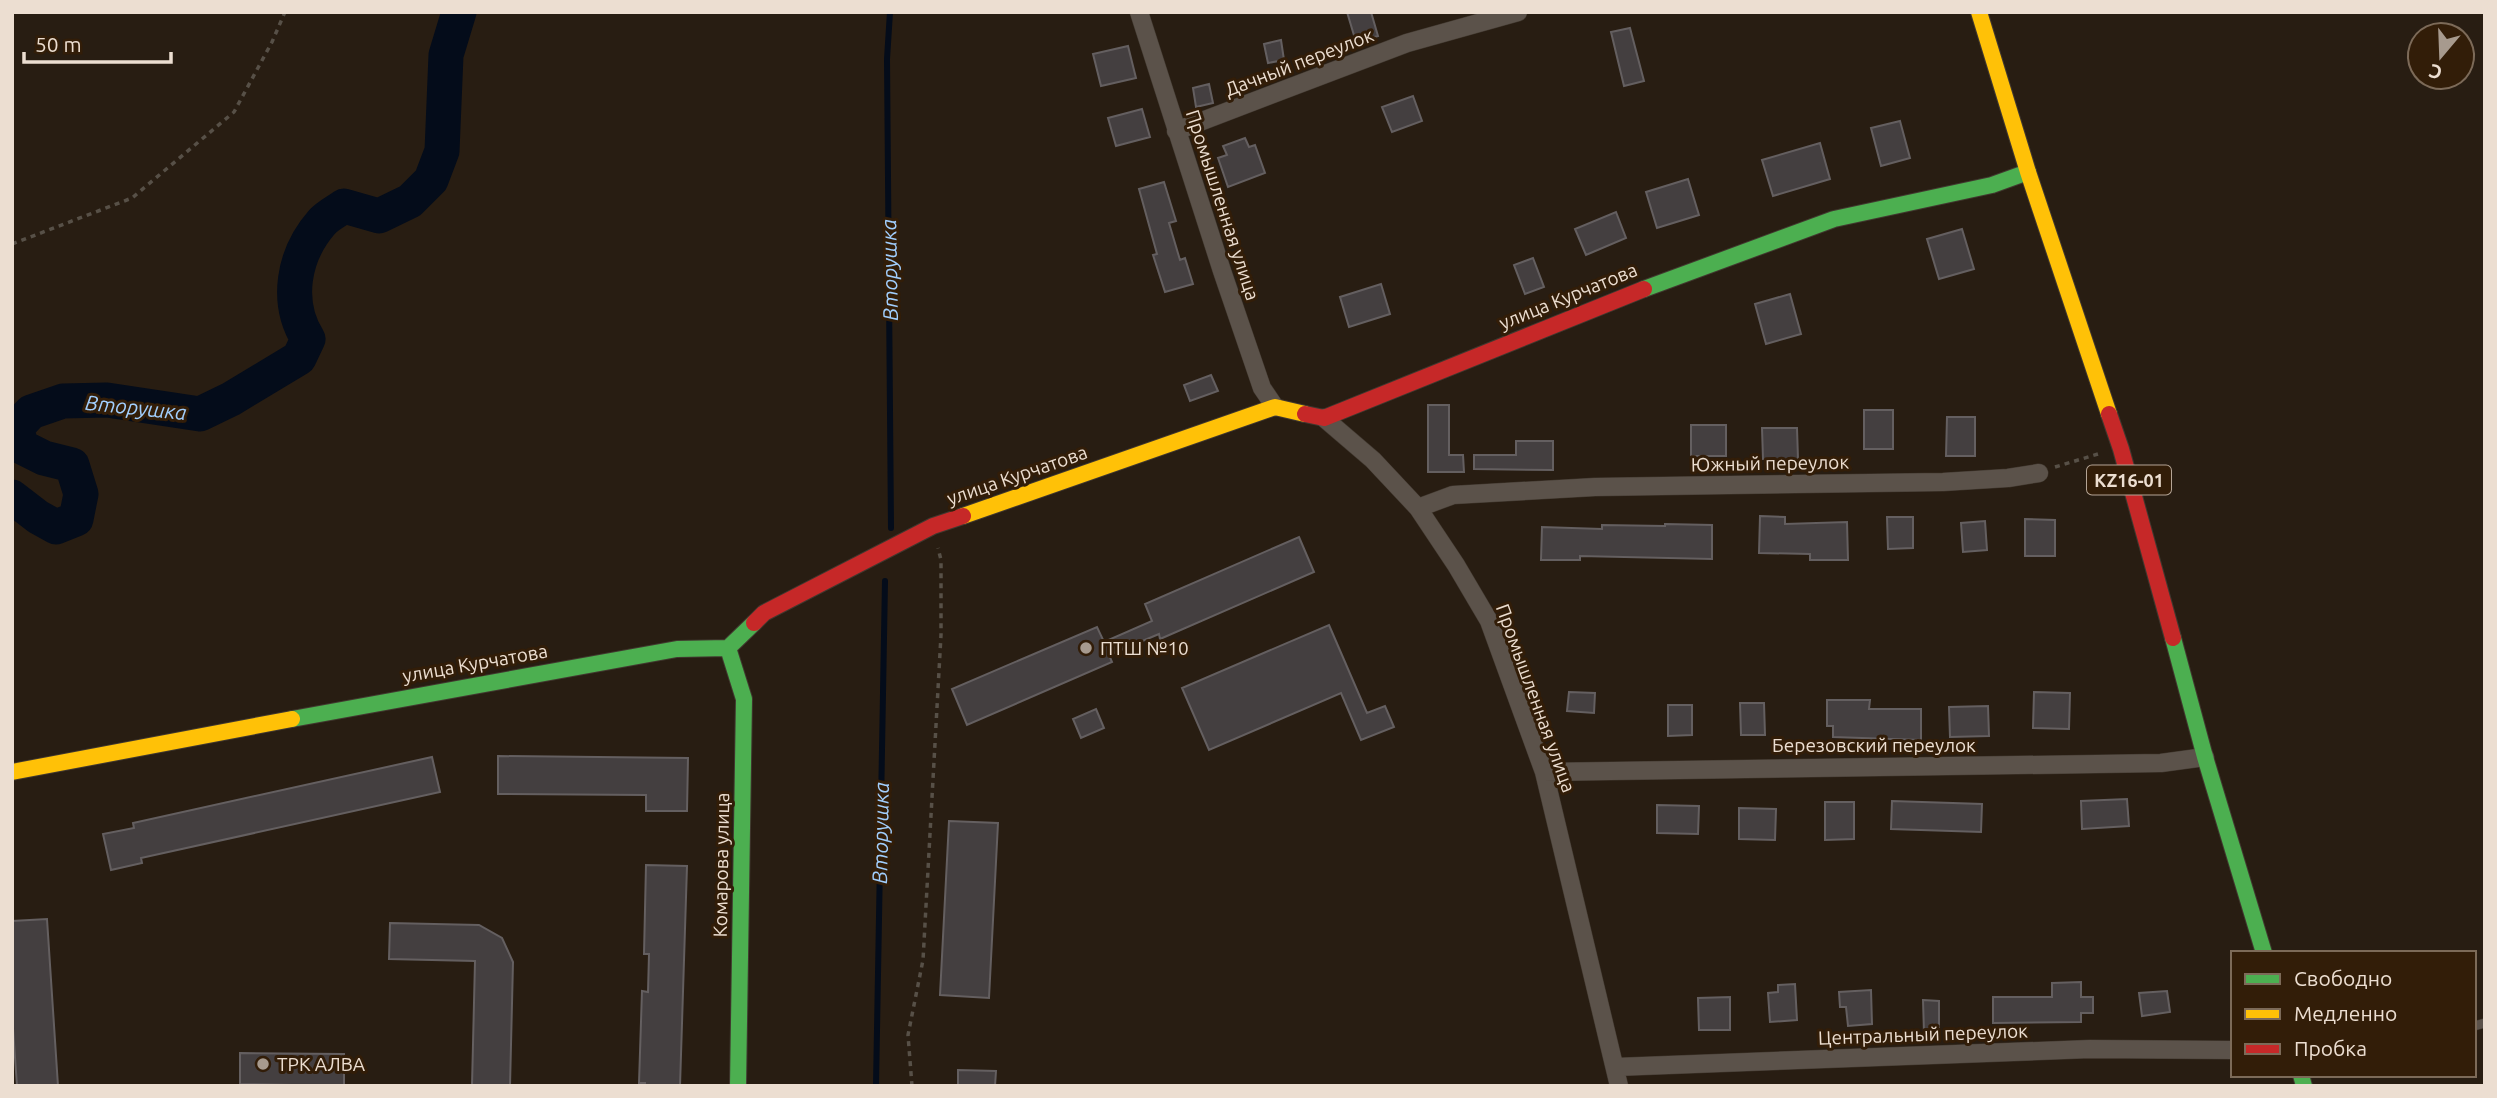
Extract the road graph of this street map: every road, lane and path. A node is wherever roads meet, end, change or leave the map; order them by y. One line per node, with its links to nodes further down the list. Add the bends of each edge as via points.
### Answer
1 (285, 12): 7 (path, via 234,112 132,198)
2 (1139, 12): 5 (street, Промышленная улица)
3 (1518, 12): 5 (street, Дачный переулок, via 1407,43)
4 (1979, 12): 6 (street, KZ16-01)
5 (1176, 131): 8 (street, Промышленная улица, via 1262,388)
6 (2028, 172): 9 (street, улица Курчатова, via 1834,219 1629,294); 10 (street, KZ16-01)
7 (12, 243)
8 (1275, 407): 9 (street); 13 (street, улица Курчатова)
9 (1324, 418): 12 (street, Промышленная улица, via 1373,460)
10 (2120, 449): 11 (path); 15 (street, KZ16-01)
11 (2039, 473): 12 (street, Южный переулок, via 1943,482 1595,487 1453,495)
12 (1418, 508): 17 (street, Промышленная улица, via 1489,621)
13 (933, 526): 14 (street, улица Курчатова, via 764,613); 22 (path, via 941,560 941,635 923,960 908,1035)
14 (728, 648): 16 (street, улица Курчатова, via 677,649); 21 (street, Комарова улица, via 744,699)
15 (2205, 757): 17 (street, Березовский переулок, via 2161,763); 18 (street, KZ16-01)
16 (12, 772)
17 (1544, 772): 20 (street, Промышленная улица)
18 (2263, 951)
19 (2231, 1050): 20 (street, Центральный переулок, via 2090,1049)
20 (1616, 1067): 23 (street, Промышленная улица)
21 (738, 1086)
22 (912, 1086)
23 (1619, 1086)

